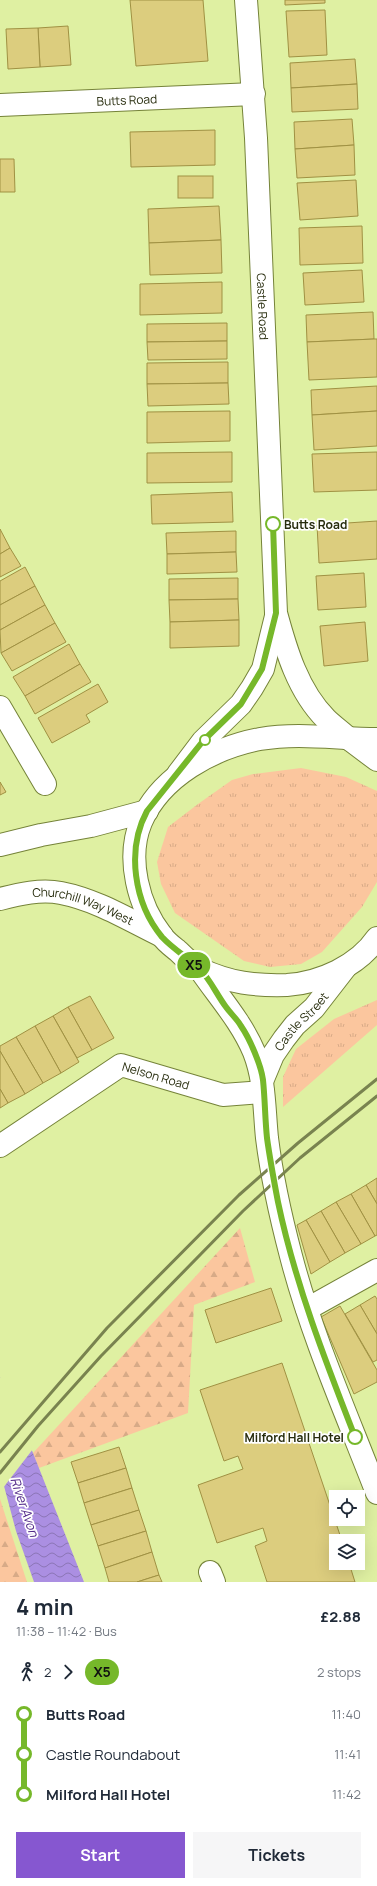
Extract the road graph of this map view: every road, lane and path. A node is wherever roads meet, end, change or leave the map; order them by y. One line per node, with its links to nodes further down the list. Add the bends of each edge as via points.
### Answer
1 (246, 0): 2 (main road, Castle Road)
2 (254, 94): 3 (main road, Butts Road); 4 (main road, Castle Road)
3 (0, 104)
4 (276, 613): 6 (main road, via 289,656 303,688 325,718); 9 (main road, via 262,669 252,688 241,704 203,741)
5 (0, 707): 10 (main road)
6 (349, 739): 7 (main road); 8 (main road); 9 (main road, via 309,735 260,739 209,756)
7 (377, 740)
8 (377, 760)
9 (178, 774): 11 (main road)
10 (45, 784)
11 (147, 811): 12 (main road); 14 (main road, via 136,837 134,858 139,888 147,912)
12 (0, 845)
13 (0, 899): 14 (main road, Churchill Way West, via 25,893 60,892 97,904)
14 (162, 936): 16 (main road, via 184,958)
15 (377, 938): 17 (main road)
16 (199, 968): 17 (main road, via 239,983 259,986 304,984); 18 (main road, Castle Street, via 241,1026 254,1052)
17 (345, 968): 18 (main road, Castle Street, via 314,1008 284,1039 273,1055)
18 (263, 1085): 19 (main road, Nelson Road, via 223,1094 121,1065); 21 (main road, Castle Street, via 267,1139 278,1203)
19 (0, 1146)
20 (377, 1270): 21 (main road)
21 (307, 1309): 22 (main road, Castle Street)
22 (377, 1493)

